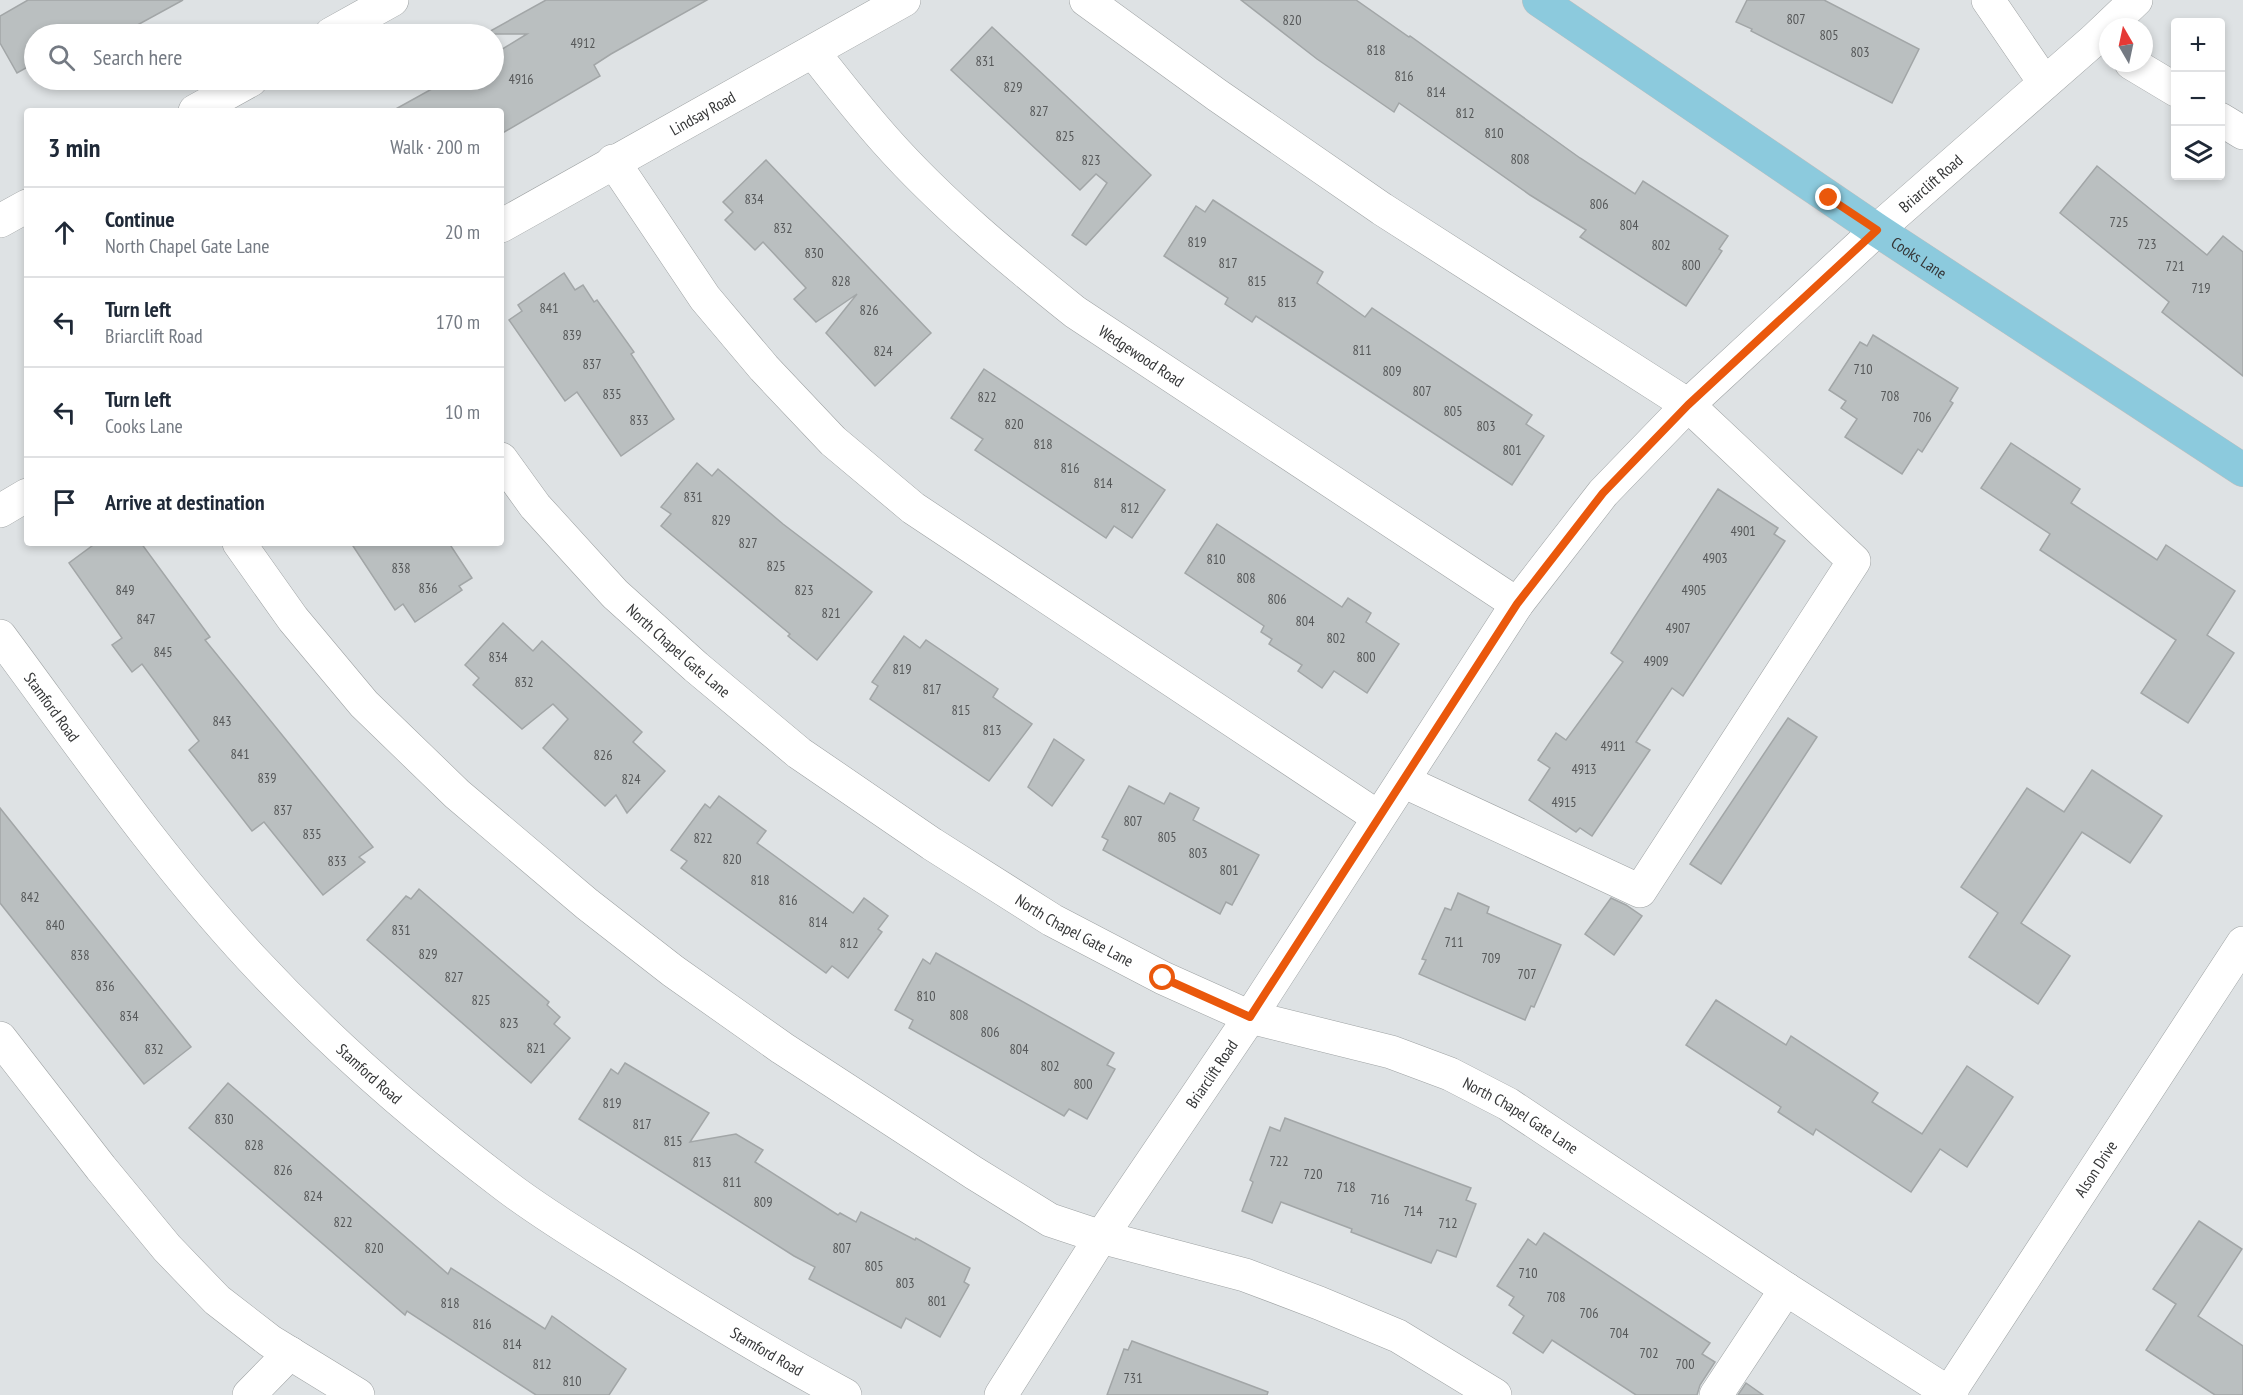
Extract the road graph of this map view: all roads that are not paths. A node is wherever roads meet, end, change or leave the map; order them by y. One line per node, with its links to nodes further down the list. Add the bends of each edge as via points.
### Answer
1 (392, 0): 8 (street)
2 (904, 0): 10 (street, Lindsay Road)
3 (1086, 0): 23 (street, via 1382,209)
4 (1539, 0): 22 (main road, Cooks Lane)
5 (1988, 0): 12 (street)
6 (2136, 0): 7 (street, Briarclift Road)
7 (2122, 18)
8 (349, 24)
9 (2099, 46): 12 (street, Briarclift Road)
10 (813, 52): 18 (street, Lindsay Road); 29 (street, Wedgewood Road, via 886,141 947,203 1066,305)
11 (2146, 72): 13 (street)
12 (2044, 82): 22 (street, Briarclift Road)
13 (2171, 88)
14 (233, 90): 15 (street)
15 (200, 108)
16 (2225, 122): 17 (street)
17 (2243, 133)
18 (613, 161): 21 (street, Lindsay Road); 32 (street, via 705,298 833,441 913,508)
19 (24, 208): 20 (street)
20 (0, 221)
21 (504, 224)
22 (1877, 230): 23 (street, Briarclift Road); 25 (main road, Cooks Lane)
23 (1688, 405): 29 (street, Briarclift Road, via 1603,493); 31 (street, via 1854,561 1640,891)
24 (504, 463): 34 (street, North Chapel Gate Lane, via 535,506 615,594 799,753 1052,920 1163,978)
25 (2243, 470)
26 (24, 497): 27 (street)
27 (0, 511)
28 (241, 546): 36 (street, via 293,619 364,704 457,794 587,904 782,1048 974,1173 1050,1220)
29 (1517, 604): 31 (street, Briarclift Road)
30 (0, 636): 42 (street, Stamford Road, via 167,860 243,949 315,1023 404,1105 508,1188 589,1242)
31 (1403, 781): 32 (street, Briarclift Road)
32 (1378, 817): 34 (street, Briarclift Road)
33 (2243, 943): 39 (street, Alson Drive)
34 (1250, 1017): 36 (street, Briarclift Road); 37 (street, North Chapel Gate Lane, via 1391,1052 1450,1074 1508,1104)
35 (0, 1038): 38 (street, via 167,1248 217,1300)
36 (1101, 1237): 43 (street, Briarclift Road); 44 (street, via 1245,1275 1319,1303 1398,1336)
37 (1786, 1288): 39 (street, North Chapel Gate Lane); 45 (street)
38 (290, 1353): 40 (street); 41 (street)
39 (1950, 1394)
40 (249, 1395)
41 (358, 1395)
42 (845, 1395)
43 (1001, 1395)
44 (1495, 1395)
45 (1716, 1395)

